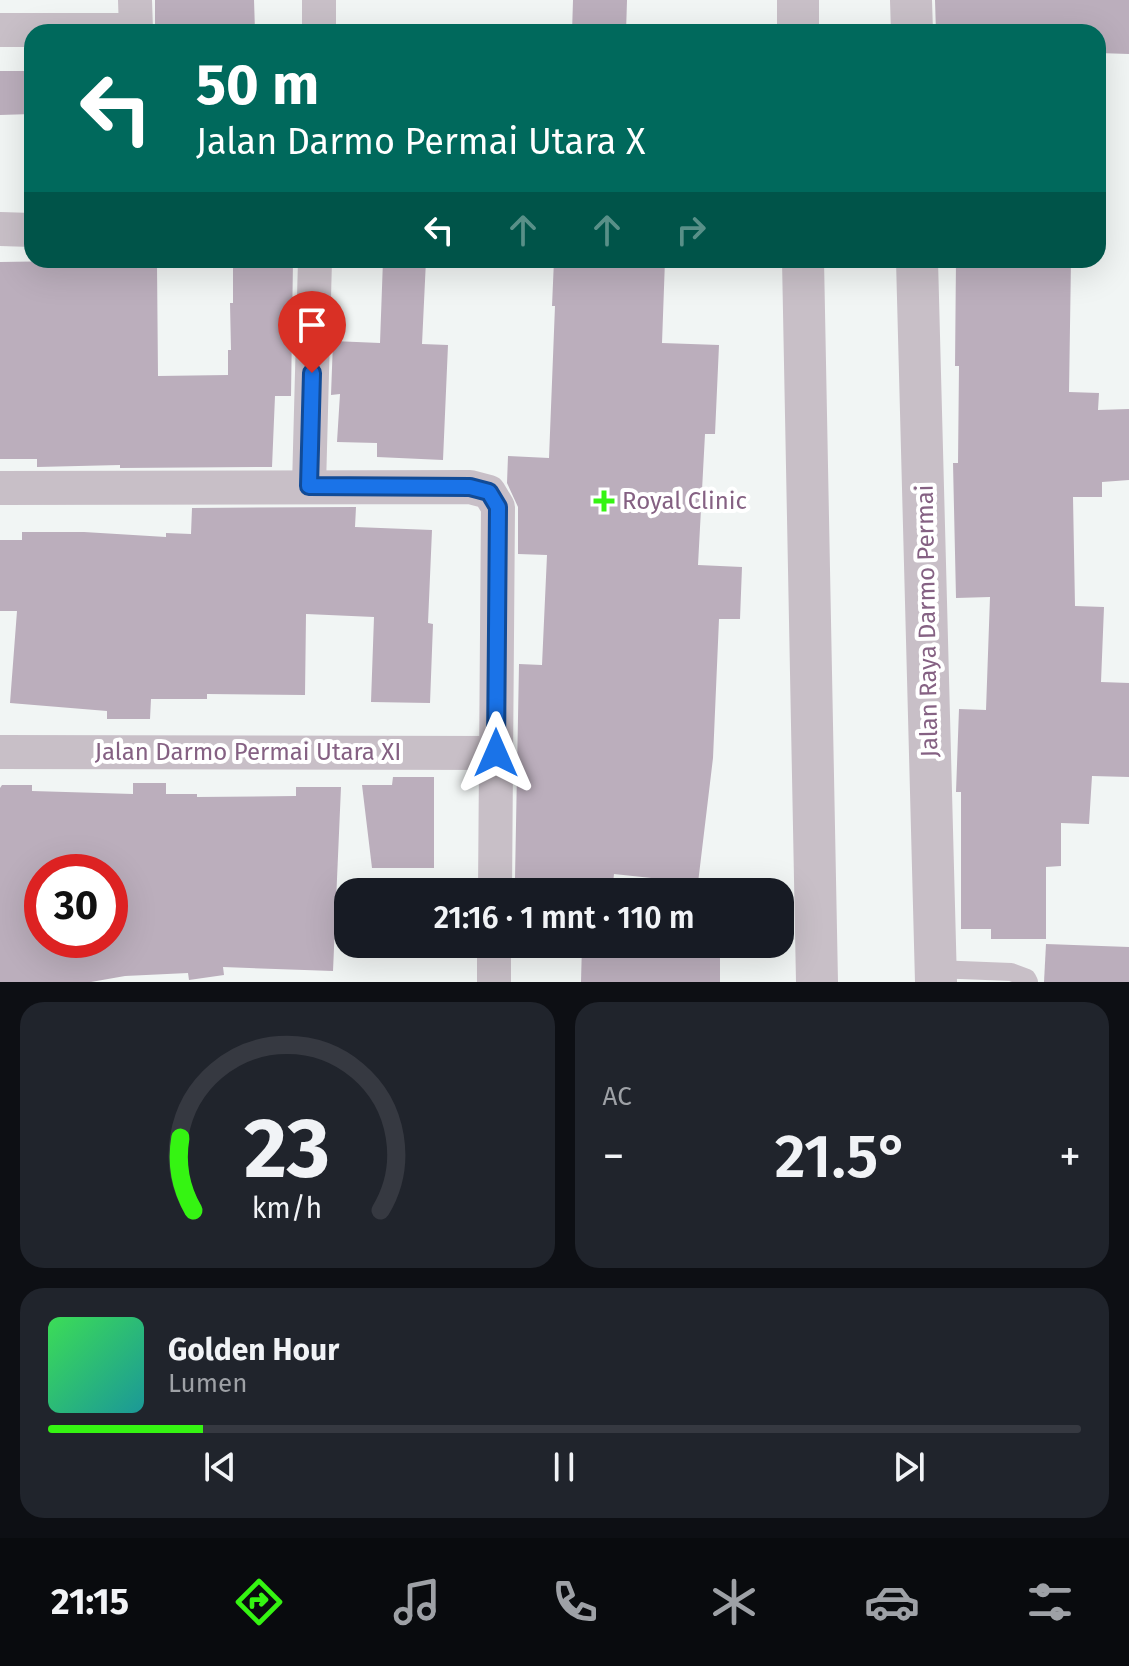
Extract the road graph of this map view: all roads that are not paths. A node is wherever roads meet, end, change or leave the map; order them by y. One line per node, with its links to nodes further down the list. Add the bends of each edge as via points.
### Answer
1 (319, 0): 6 (street)
2 (798, 0): 7 (street)
3 (911, 0): 8 (street)
4 (136, 21): 5 (street)
5 (91, 24)
6 (319, 24)
7 (798, 24)
8 (912, 24)
9 (24, 28): 10 (street)
10 (0, 30)
11 (0, 229): 12 (street)
12 (24, 230)
13 (315, 268): 16 (street)
14 (803, 268): 24 (street)
15 (917, 268): 22 (street, Jalan Raya Darmo Permai)
16 (309, 486): 17 (street); 19 (street, via 470,487 489,492 498,507)
17 (0, 488)
18 (0, 752): 19 (street, Jalan Darmo Permai Utara XI)
19 (496, 753): 20 (street)
20 (495, 878)
21 (494, 958): 23 (street)
22 (936, 976): 25 (lane, via 1011,972)
23 (494, 982)
24 (817, 982)
25 (1029, 982)

